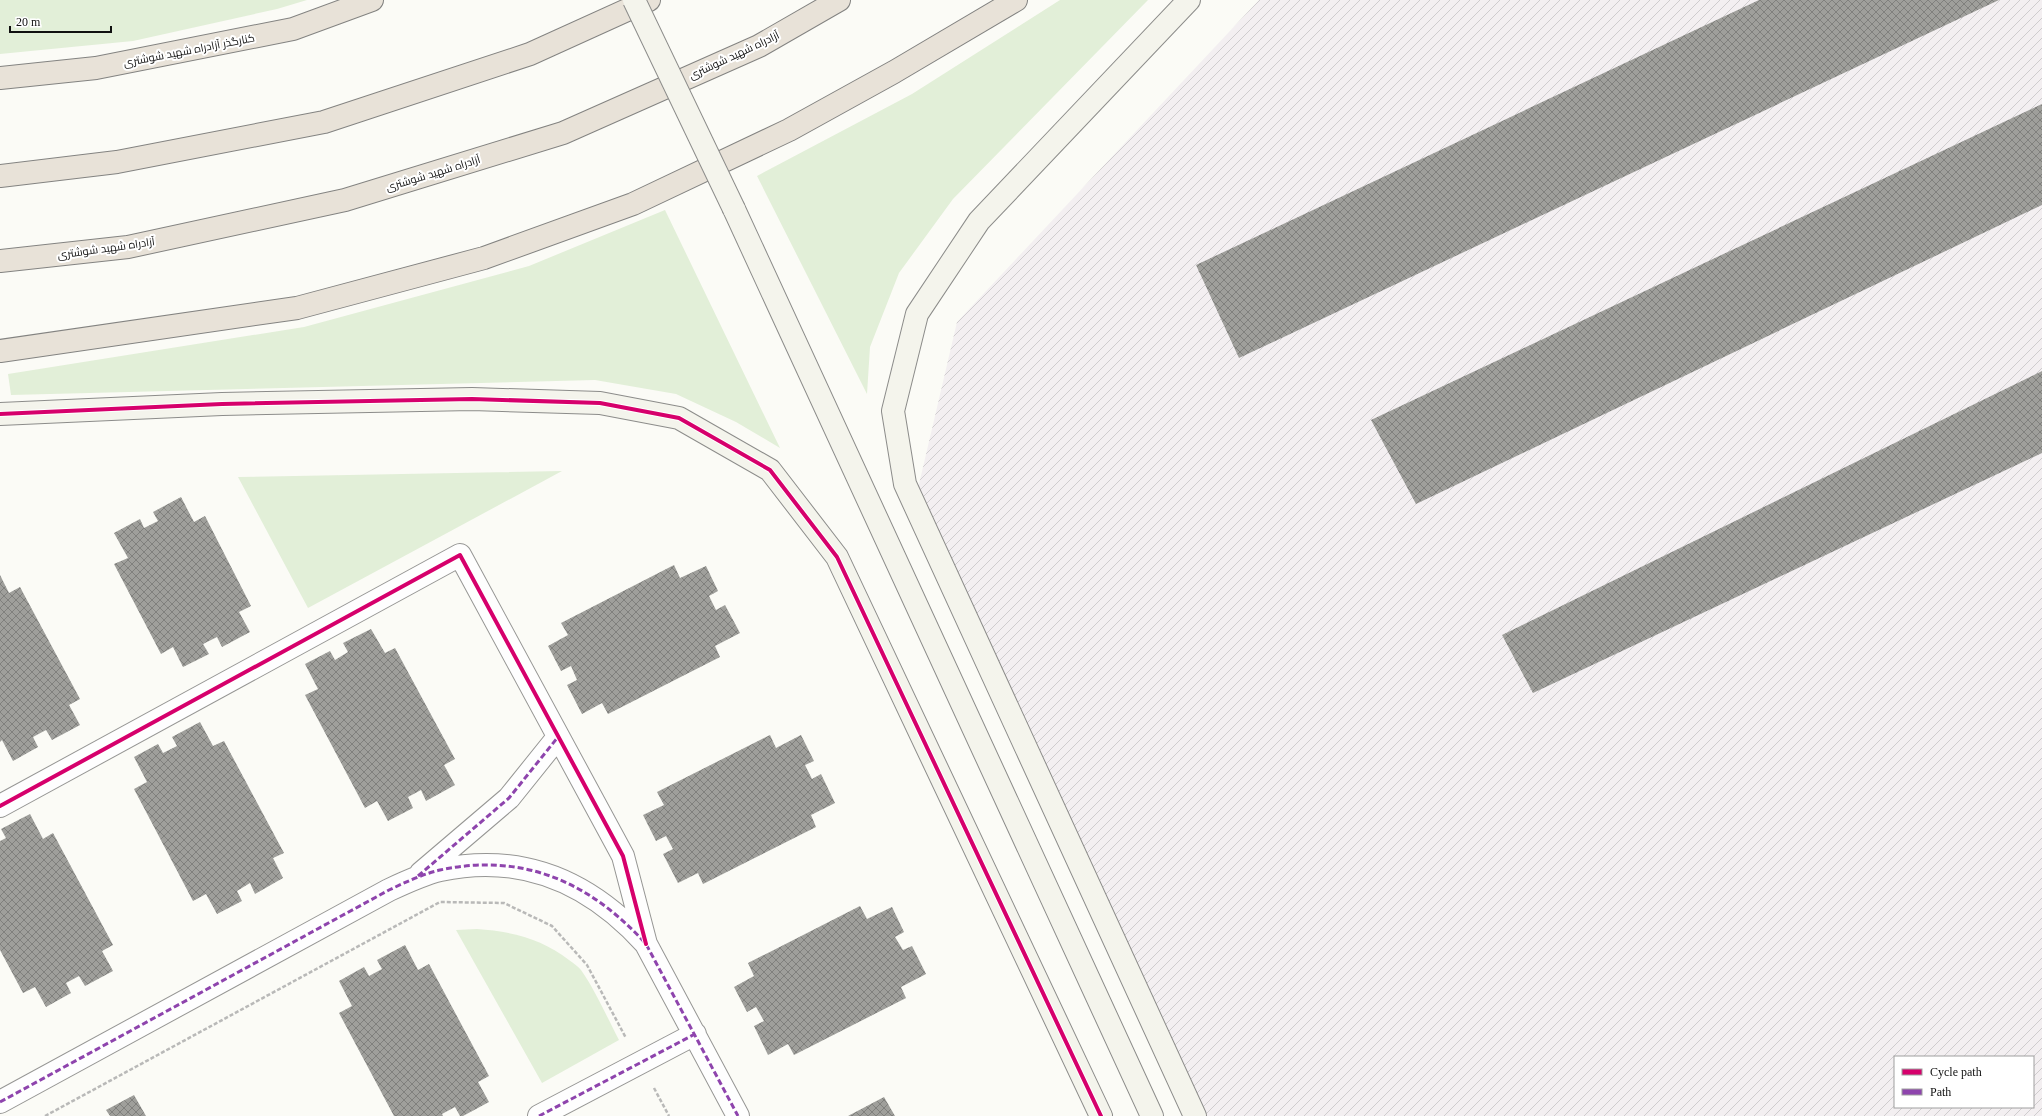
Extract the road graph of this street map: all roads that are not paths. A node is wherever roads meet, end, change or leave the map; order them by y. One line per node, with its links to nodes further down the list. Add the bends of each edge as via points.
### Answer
1 (372, 0): 7 (highway, کنارگذر آزادراه شهید شوشتری, via 293,29 96,68)
2 (634, 0): 21 (street, bridge, via 734,209)
3 (649, 0): 8 (highway, via 530,54 324,122 117,162)
4 (839, 0): 9 (highway, آزادراه شهید شوشتری, via 759,46 563,133 345,200 128,247)
5 (1016, 0): 10 (highway, via 789,130 633,204 484,258 297,308)
6 (1189, 0): 22 (street, via 979,221 917,314 893,411 905,484)
7 (0, 78)
8 (0, 176)
9 (0, 261)
10 (0, 351)
11 (0, 414): 20 (street, via 222,404 472,399 600,403 679,418 770,470 837,557)
12 (558, 736): 13 (street, via 460,555); 14 (street, via 509,798); 15 (street, via 623,856)
13 (0, 806)
14 (414, 879): 15 (street, via 440,870 494,865 521,868 550,876 578,887 603,903 626,922); 17 (street, via 389,890)
15 (646, 944): 16 (street)
16 (695, 1034): 18 (street); 19 (street)
17 (0, 1102)
18 (539, 1116)
19 (738, 1116)
20 (1101, 1116)
21 (1152, 1116)
22 (1195, 1116)

